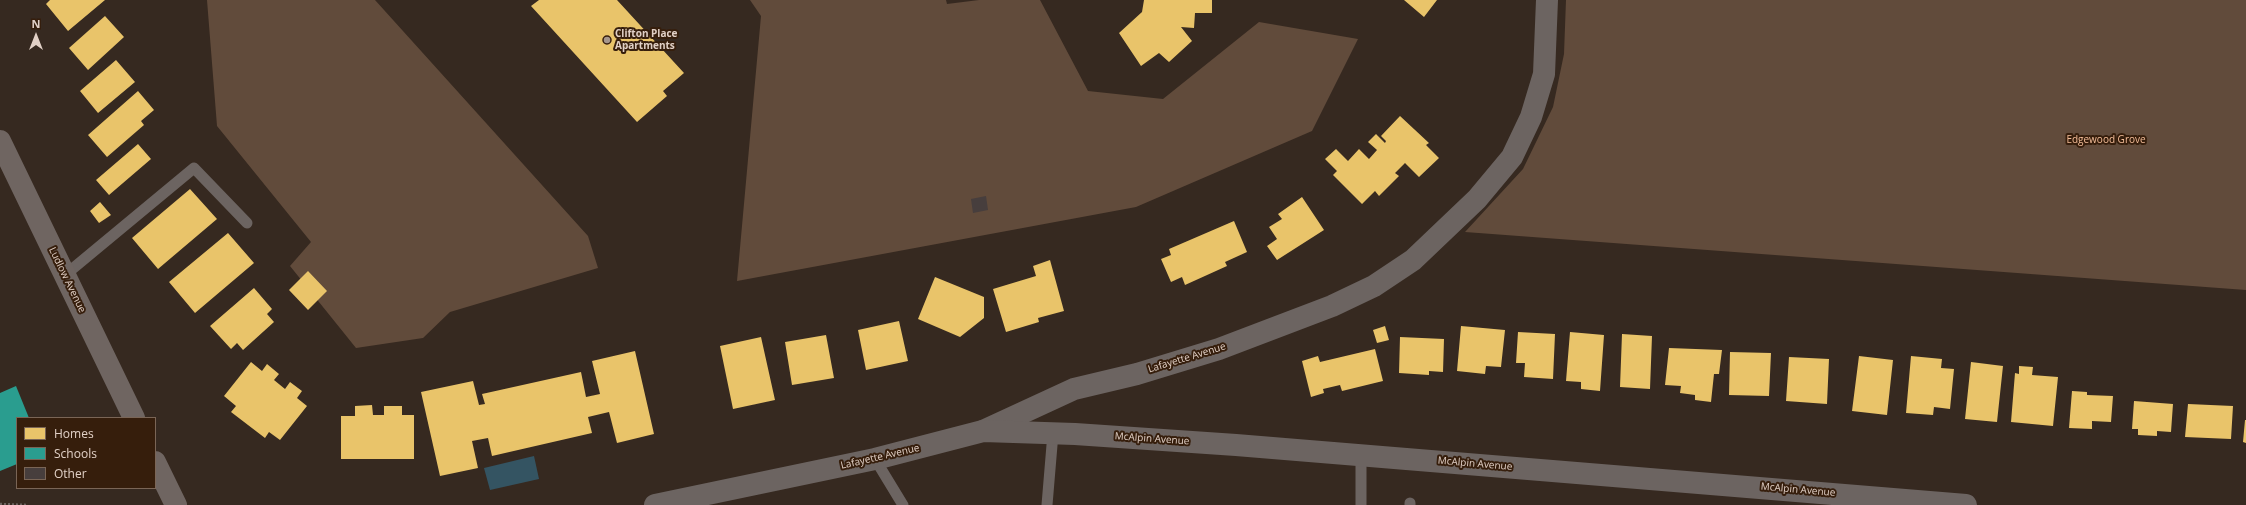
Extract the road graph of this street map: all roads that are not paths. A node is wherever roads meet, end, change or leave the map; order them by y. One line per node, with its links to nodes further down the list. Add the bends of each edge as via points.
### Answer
1 (1547, 0): 6 (street, Lafayette Avenue, via 1544,74 1531,117 1512,157 1478,199 1413,260 1374,286 1332,306 1219,349 1137,374 1074,389)
2 (0, 141): 4 (main road, Ludlow Avenue)
3 (247, 223): 4 (lane, via 194,168)
4 (65, 275): 5 (main road, Ludlow Avenue)
5 (134, 417)
6 (983, 431): 7 (street, McAlpin Avenue); 9 (street, Lafayette Avenue)
7 (1053, 433): 8 (street, McAlpin Avenue); 16 (lane)
8 (1361, 455): 11 (street, McAlpin Avenue); 17 (lane)
9 (875, 458): 12 (street, Lafayette Avenue); 15 (lane)
10 (156, 464): 13 (main road)
11 (1895, 501): 18 (street, McAlpin Avenue)
12 (696, 502): 14 (street, Lafayette Avenue)
13 (176, 505)
14 (655, 505)
15 (903, 505)
16 (1047, 505)
17 (1361, 505)
18 (1966, 505)

